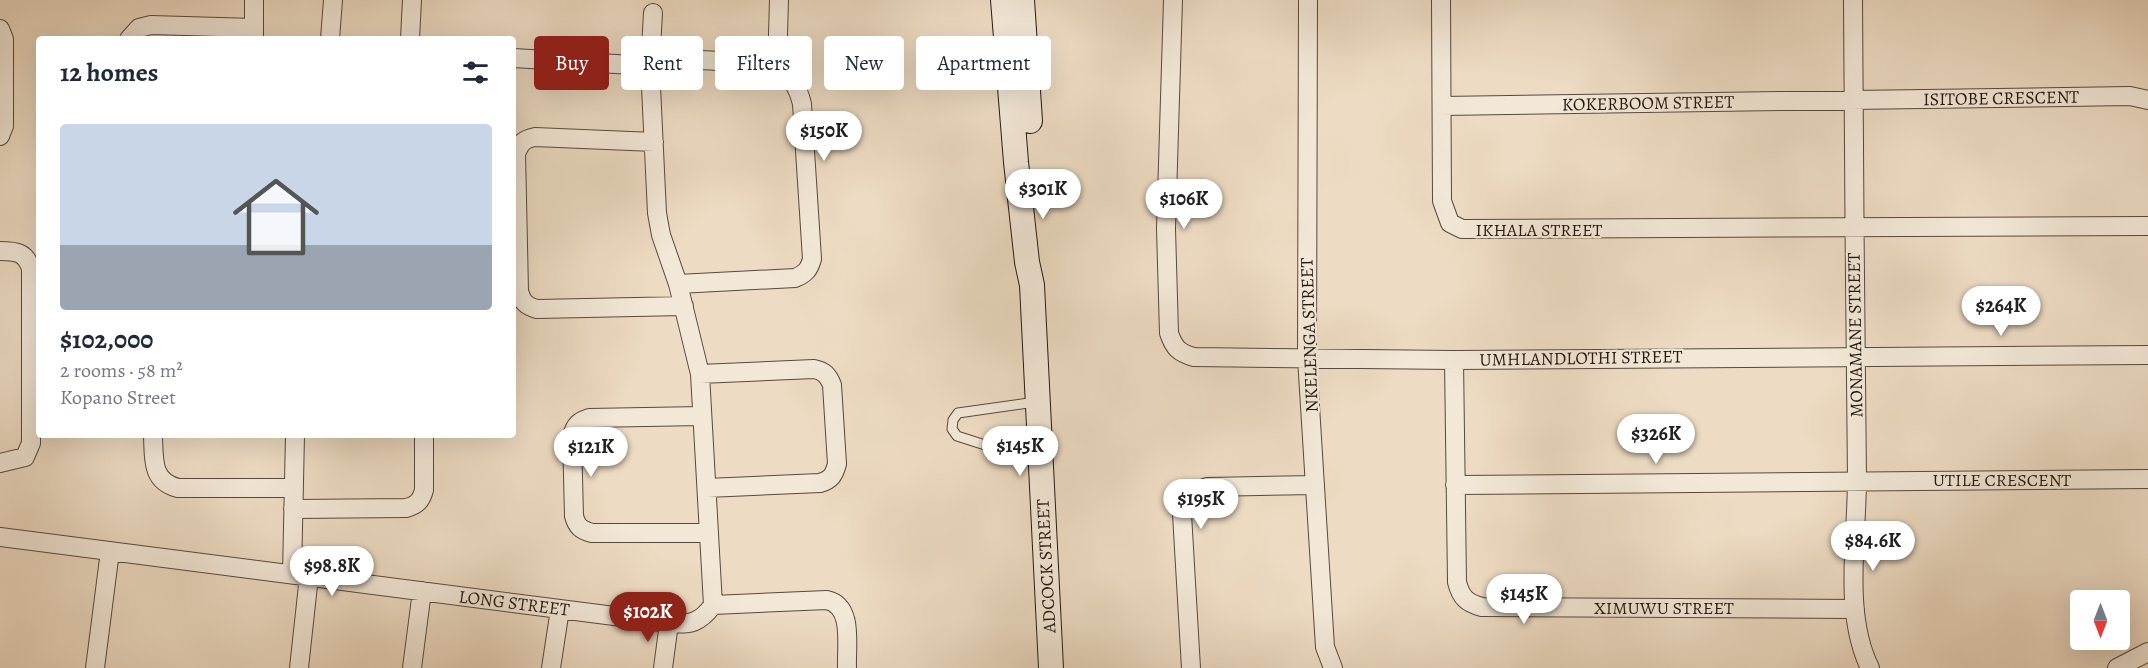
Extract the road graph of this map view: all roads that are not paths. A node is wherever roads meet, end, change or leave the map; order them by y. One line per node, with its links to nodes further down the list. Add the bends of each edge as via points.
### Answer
1 (254, 0): 13 (street)
2 (333, 0): 15 (street)
3 (412, 0): 16 (street)
4 (779, 0): 18 (street)
5 (1004, 0): 32 (main road, ADCOCK STREET, via 1017,172)
6 (1022, 0): 32 (main road, ADCOCK STREET, via 1037,261)
7 (1173, 0): 36 (street, UMHLANDLOTHI STREET, via 1166,229 1169,333 1173,345 1182,354 1194,357)
8 (1308, 0): 36 (street, NKELENGA STREET)
9 (1441, 0): 25 (street, IKHALA STREET)
10 (1853, 0): 23 (street, MONAMANE STREET)
11 (653, 13): 17 (street)
12 (0, 29): 26 (street, via 4,39 4,126)
13 (254, 34): 14 (street, via 152,25 139,28)
14 (132, 36)
15 (330, 36)
16 (410, 36)
17 (652, 36)
18 (778, 36)
19 (516, 58): 20 (street)
20 (621, 64)
21 (651, 90): 27 (street)
22 (799, 90): 31 (street, via 810,268 795,278)
23 (1853, 100): 24 (street, ISITOBE CRESCENT, via 2130,96); 25 (street, KOKERBOOM STREET); 29 (street, MONAMANE STREET)
24 (2148, 100)
25 (1442, 106): 29 (street, IKHALA STREET, via 1442,201 1450,223 1462,229)
26 (0, 136)
27 (654, 142): 31 (street, via 661,235); 33 (street, via 535,136 519,145 519,291 521,300 537,309)
28 (2148, 226): 29 (street)
29 (1854, 228): 34 (street, MONAMANE STREET)
30 (0, 251): 45 (street, via 22,253 31,269 30,451 25,457)
31 (678, 284): 33 (street)
32 (1032, 285): 39 (main road, ADCOCK STREET)
33 (684, 306): 38 (street)
34 (1854, 355): 35 (street); 37 (street, UMHLANDLOTHI STREET); 47 (street, MONAMANE STREET)
35 (2148, 355)
36 (1307, 358): 37 (street, UMHLANDLOTHI STREET); 48 (street, NKELENGA STREET)
37 (1454, 360): 49 (street, XIMUWU STREET)
38 (700, 374): 40 (street); 51 (street, via 814,369 829,377 832,385 836,453 835,473 829,480)
39 (1038, 402): 44 (main road, ADCOCK STREET); 44 (lane, via 958,413 952,429 957,436)
40 (702, 416): 51 (street); 53 (street, via 581,420 572,436 574,516 576,525 592,533)
41 (153, 438): 50 (street, via 157,476 166,485)
42 (295, 438): 50 (street)
43 (424, 438): 52 (street, via 424,490 415,505)
44 (1041, 463): 69 (main road, ADCOCK STREET)
45 (0, 464)
46 (2148, 479): 47 (street, UTILE CRESCENT)
47 (1857, 482): 49 (street, UTILE CRESCENT); 60 (street, MONAMANE STREET)
48 (1315, 485): 70 (street, via 1207,487 1194,491 1185,501 1182,514); 71 (street, NKELENGA STREET, via 1325,646)
49 (1455, 485): 60 (street, XIMUWU STREET, via 1457,582 1460,595 1470,604)
50 (294, 488): 52 (street)
51 (707, 488): 53 (street)
52 (294, 509): 56 (street)
53 (709, 532): 58 (street)
54 (0, 537): 55 (street, LONG STREET)
55 (110, 551): 56 (street, LONG STREET); 63 (street)
56 (301, 575): 57 (street, LONG STREET); 64 (street)
57 (422, 591): 59 (street, LONG STREET); 65 (street)
58 (714, 605): 61 (street, LONG STREET, via 703,619 688,625); 68 (street, via 835,602 845,616)
59 (560, 609): 61 (street, LONG STREET); 66 (street)
60 (1855, 609): 72 (street, MONAMANE STREET, via 1858,638)
61 (669, 623): 67 (street)
62 (2148, 652): 73 (street)
63 (95, 668)
64 (298, 668)
65 (412, 668)
66 (551, 668)
67 (663, 668)
68 (847, 668)
69 (1051, 668)
70 (1191, 668)
71 (1333, 668)
72 (1870, 668)
73 (2117, 668)

